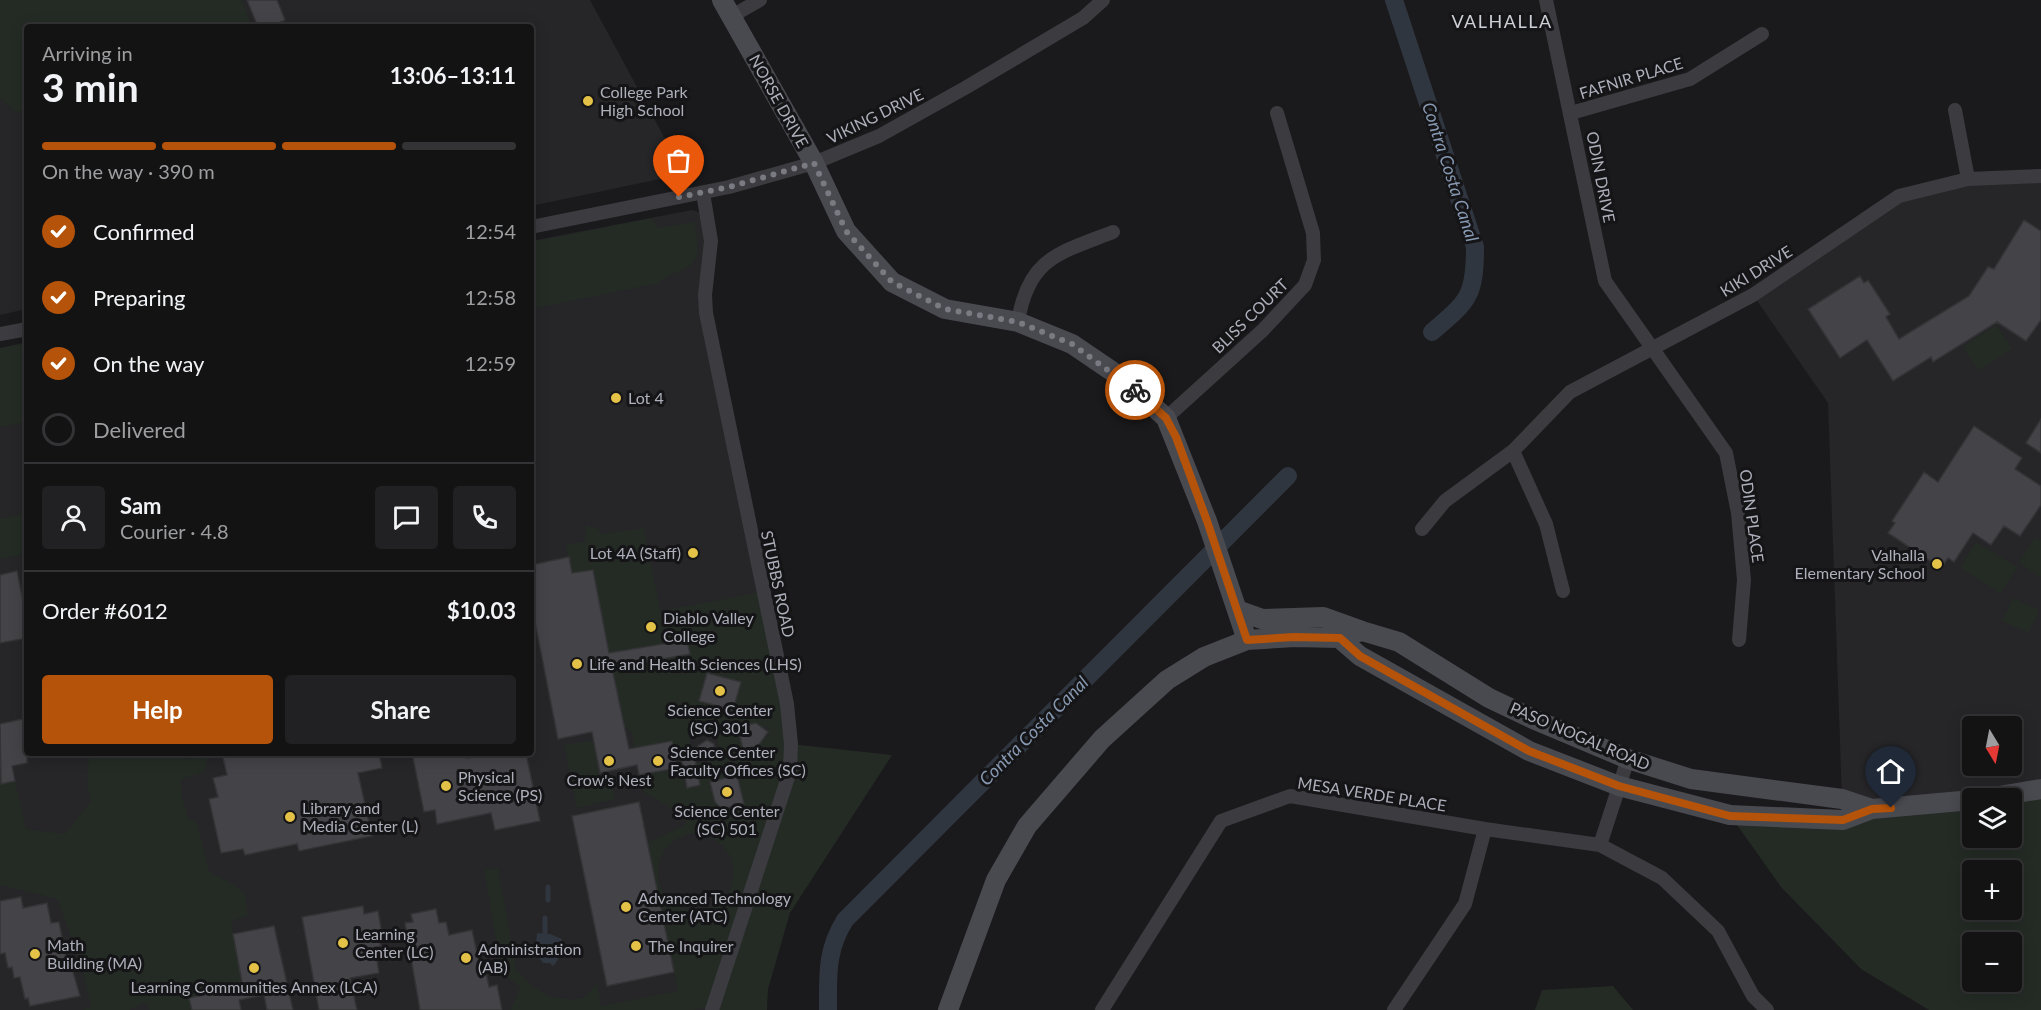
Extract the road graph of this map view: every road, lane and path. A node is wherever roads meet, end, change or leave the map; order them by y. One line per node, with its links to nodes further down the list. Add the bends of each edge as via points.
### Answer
1 (760, 0): 4 (street)
2 (1103, 0): 9 (street, VIKING DRIVE, via 1083,18 879,136)
3 (1546, 0): 8 (street, ODIN DRIVE)
4 (727, 8): 9 (street, NORSE DRIVE)
5 (1762, 34): 8 (street, FAFNIR PLACE, via 1690,79)
6 (1954, 110): 11 (street)
7 (1277, 113): 19 (street, BLISS COURT, via 1313,233 1314,260 1305,285 1263,330)
8 (1571, 113): 18 (street, ODIN DRIVE, via 1605,281)
9 (814, 163): 12 (street, VIKING DRIVE); 15 (street, NORSE DRIVE, via 846,231 892,282 945,309)
10 (2041, 176): 11 (street, KIKI DRIVE)
11 (1968, 179): 18 (street, KIKI DRIVE, via 1899,196 1753,295)
12 (703, 193): 13 (street, VIKING DRIVE); 36 (street, STUBBS ROAD, via 711,241 706,313 787,704 791,744 790,771)
13 (534, 226)
14 (1113, 232): 15 (street, via 1056,254 1033,275 1021,298)
15 (1018, 322): 19 (street, NORSE DRIVE, via 1072,344 1122,378)
16 (24, 330): 17 (street)
17 (0, 334)
18 (1653, 348): 20 (street, KIKI DRIVE, via 1570,392); 27 (street, ODIN PLACE, via 1726,453 1738,513 1744,580)
19 (1166, 418): 23 (street, NORSE DRIVE)
20 (1513, 451): 21 (street, KIKI DRIVE, via 1445,501); 22 (street, via 1546,524)
21 (1422, 528)
22 (1563, 591)
23 (1237, 610): 24 (street, PASO NOGAL ROAD, via 1262,619 1323,617); 26 (street, NORSE DRIVE)
24 (1362, 631): 25 (street); 28 (street, PASO NOGAL ROAD, via 1399,642 1489,698)
25 (1340, 638): 26 (street); 29 (street, PASO NOGAL ROAD, via 1360,656 1529,751)
26 (1247, 640): 37 (street, via 1204,657 1167,680 1102,739 1026,826 996,880)
27 (1739, 640)
28 (1628, 759): 29 (street); 33 (street, PASO NOGAL ROAD, via 1691,779 1842,799)
29 (1619, 786): 33 (street, PASO NOGAL ROAD, via 1730,816 1843,820); 35 (street)
30 (2041, 789): 31 (street)
31 (2022, 792)
32 (1962, 801): 33 (street, PASO NOGAL ROAD)
33 (1872, 809)
34 (1485, 829): 35 (street, MESA VERDE PLACE); 38 (street, MESA VERDE PLACE, via 1290,796 1221,821); 39 (street, via 1466,904)
35 (1600, 845): 40 (street, via 1662,878 1718,931 1753,996)
36 (712, 1010)
37 (948, 1010)
38 (1102, 1010)
39 (1394, 1010)
40 (1767, 1010)

